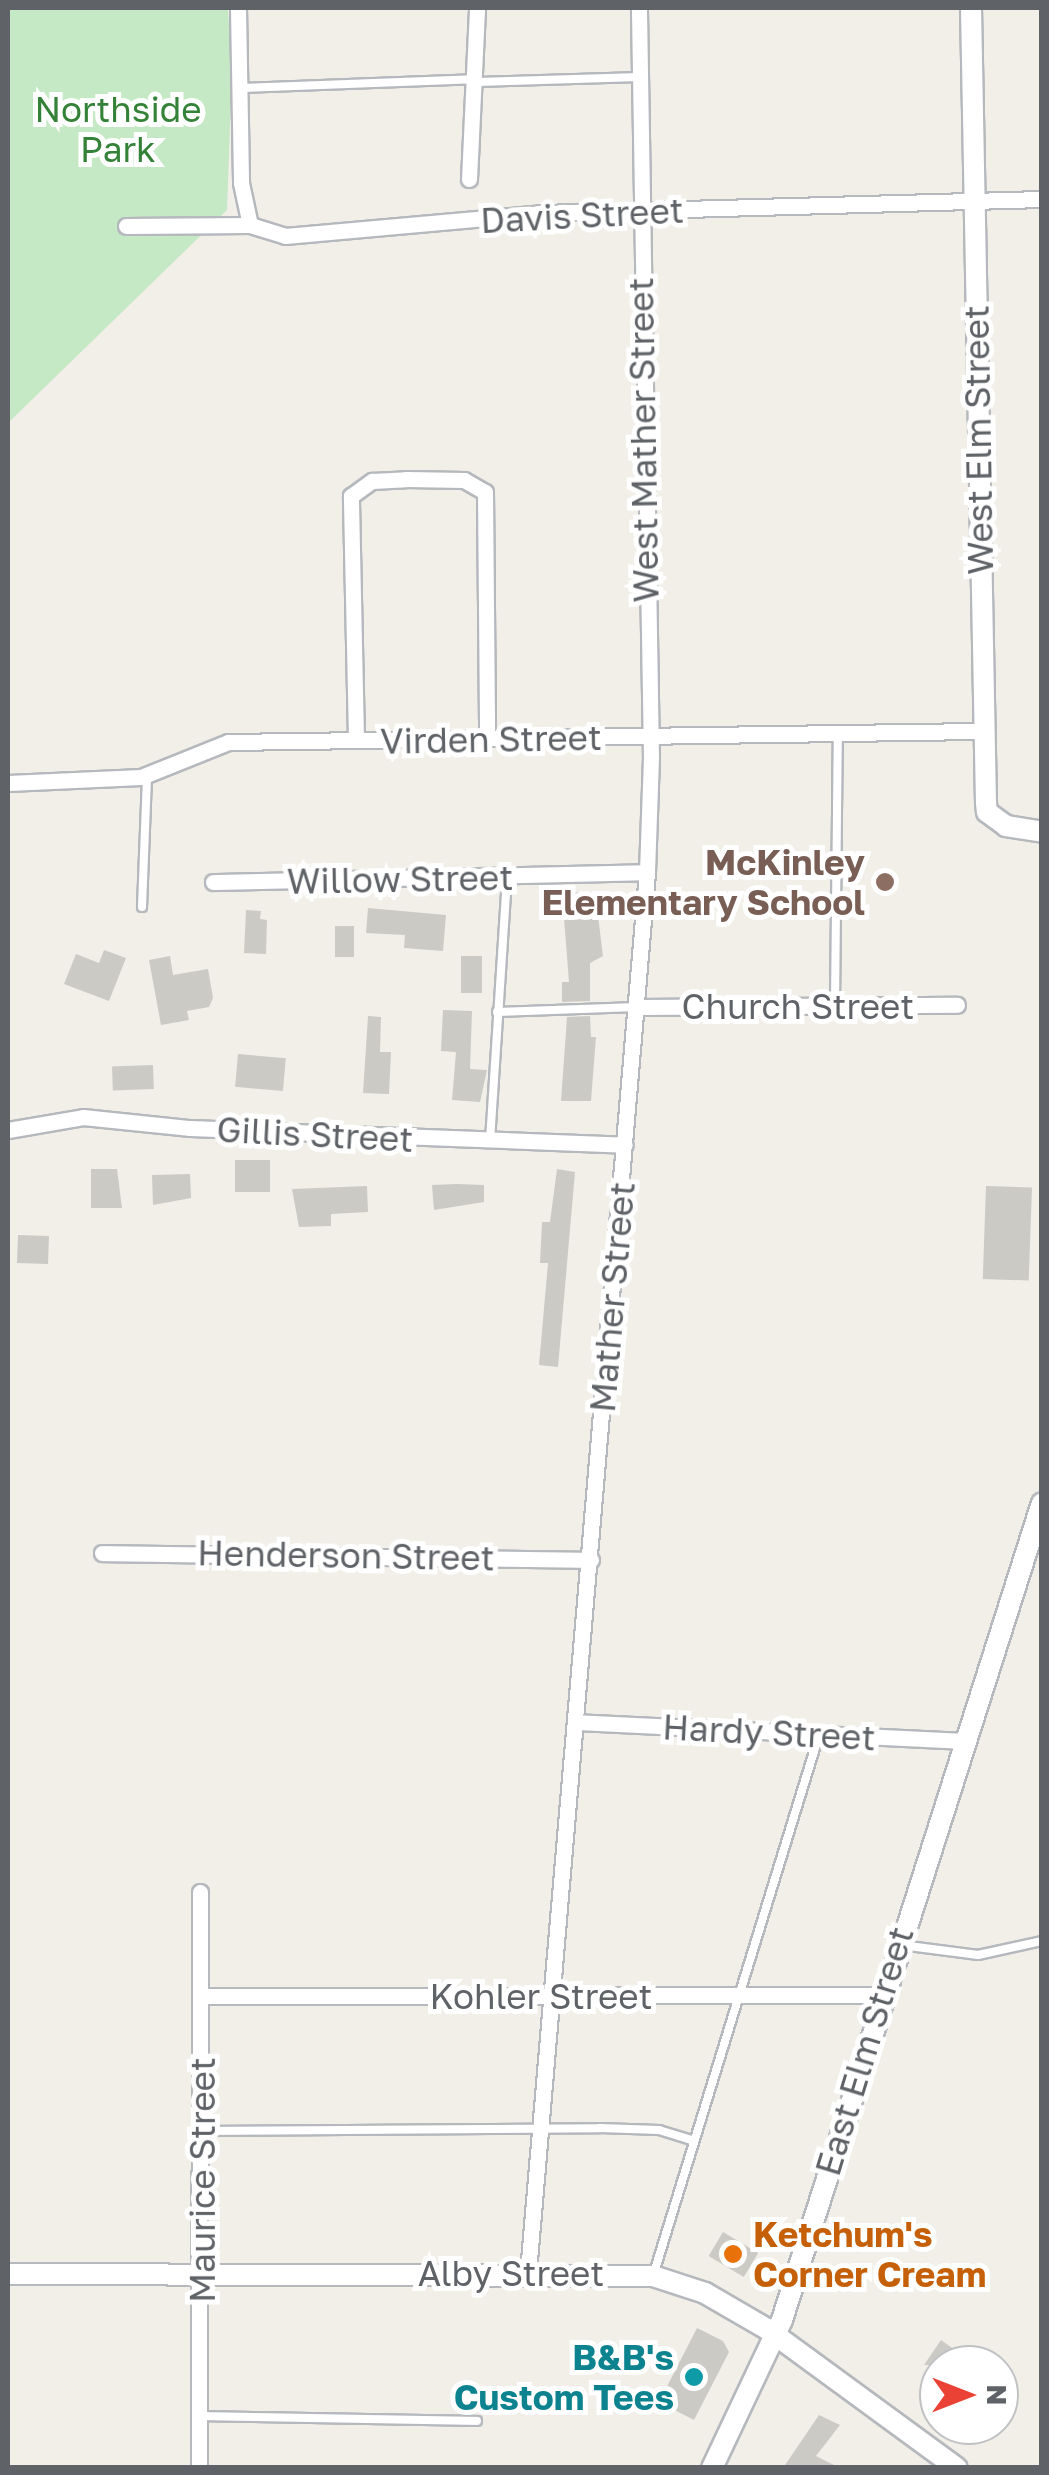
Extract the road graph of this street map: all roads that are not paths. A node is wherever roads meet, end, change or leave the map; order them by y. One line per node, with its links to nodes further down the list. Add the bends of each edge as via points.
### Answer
1 (238, 8): 7 (street)
2 (477, 8): 6 (street)
3 (640, 8): 5 (street, West Mather Street)
4 (971, 8): 10 (street, West Elm Street)
5 (640, 77): 6 (lane); 11 (street, West Mather Street)
6 (478, 80): 7 (lane); 8 (street)
7 (242, 88): 12 (street, via 241,182)
8 (469, 179)
9 (1042, 199): 10 (street, Davis Street)
10 (974, 203): 11 (street, Davis Street); 14 (street, West Elm Street)
11 (640, 210): 12 (street, Davis Street, via 285,236); 16 (street, West Mather Street)
12 (250, 225): 13 (street, Davis Street)
13 (126, 226)
14 (981, 731): 15 (street, Virden Street); 21 (street, West Elm Street, via 988,812 1006,826)
15 (838, 734): 16 (street, Virden Street); 26 (lane)
16 (649, 736): 17 (street, Virden Street); 22 (street, West Mather Street)
17 (487, 738): 18 (street, Virden Street); 18 (street, via 485,492 464,480 372,481 351,496)
18 (356, 740): 19 (street, Virden Street, via 228,742)
19 (146, 776): 20 (street, Virden Street); 25 (lane)
20 (8, 783)
21 (1042, 832)
22 (647, 872): 23 (street, Willow Street); 28 (street, Mather Street)
23 (507, 876): 24 (street, Willow Street); 29 (lane)
24 (213, 882)
25 (142, 907)
26 (835, 1006): 27 (street, Church Street); 28 (street, Church Street)
27 (958, 1006)
28 (639, 1007): 29 (lane); 32 (street, Mather Street)
29 (497, 1012): 31 (lane)
30 (8, 1130): 31 (street, Gillis Street, via 83,1116)
31 (490, 1142): 32 (street, Gillis Street)
32 (625, 1145): 35 (street, Mather Street)
33 (1042, 1504): 38 (street)
34 (102, 1553): 35 (street, Henderson Street)
35 (590, 1560): 36 (street, Mather Street)
36 (575, 1722): 37 (street, Hardy Street); 44 (street, Mather Street)
37 (819, 1734): 38 (street, Hardy Street); 45 (lane)
38 (963, 1741): 41 (street, East Elm Street)
39 (200, 1892): 43 (street, Maurice Street)
40 (1042, 1941): 41 (lane, via 978,1955)
41 (897, 1944): 42 (street, East Elm Street)
42 (881, 1995): 45 (street, Kohler Street); 53 (street, East Elm Street)
43 (201, 1996): 44 (street, Kohler Street); 46 (street, Maurice Street)
44 (551, 1996): 45 (street, Kohler Street); 47 (street, Mather Street)
45 (737, 1996): 48 (lane)
46 (202, 2131): 47 (lane); 51 (street, Maurice Street)
47 (538, 2132): 48 (lane, via 659,2130); 49 (street, Mather Street)
48 (694, 2141): 52 (lane)
49 (528, 2272): 51 (street, Alby Street); 52 (street, Alby Street)
50 (8, 2274): 51 (street, Alby Street)
51 (203, 2274): 54 (street, Maurice Street)
52 (653, 2276): 53 (street, Alby Street, via 705,2293)
53 (776, 2336): 57 (street, East Elm Street); 58 (street, Alby Street)
54 (201, 2416): 55 (lane); 56 (street, Maurice Street)
55 (478, 2420)
56 (199, 2468)
57 (712, 2468)
58 (957, 2468)

